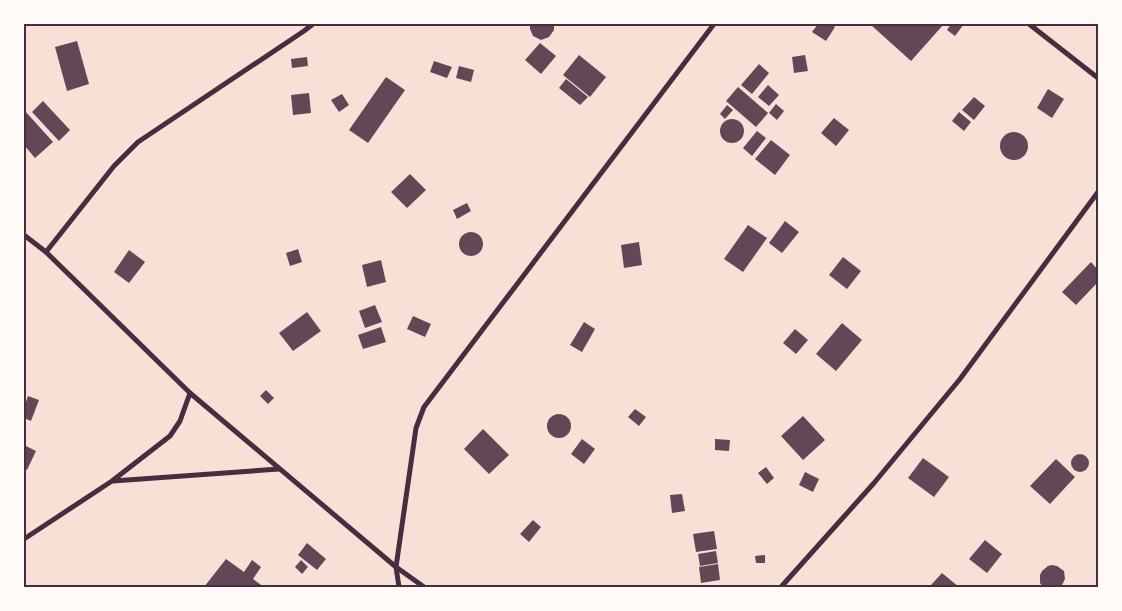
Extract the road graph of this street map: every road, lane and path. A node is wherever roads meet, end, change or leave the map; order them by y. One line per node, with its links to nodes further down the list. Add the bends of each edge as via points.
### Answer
1 (312, 24): 7 (street, via 138,142 114,166)
2 (714, 24): 12 (street, via 424,407 416,428)
3 (1029, 24): 4 (street)
4 (1098, 78)
5 (1098, 192): 15 (street, via 960,379 874,483)
6 (24, 235): 7 (street)
7 (46, 252): 8 (street)
8 (190, 393): 9 (street); 10 (street, via 180,421 170,436)
9 (279, 469): 10 (street); 12 (street)
10 (112, 481): 11 (street)
11 (24, 539)
12 (396, 567): 13 (street); 14 (street)
13 (399, 587)
14 (424, 587)
15 (781, 587)

